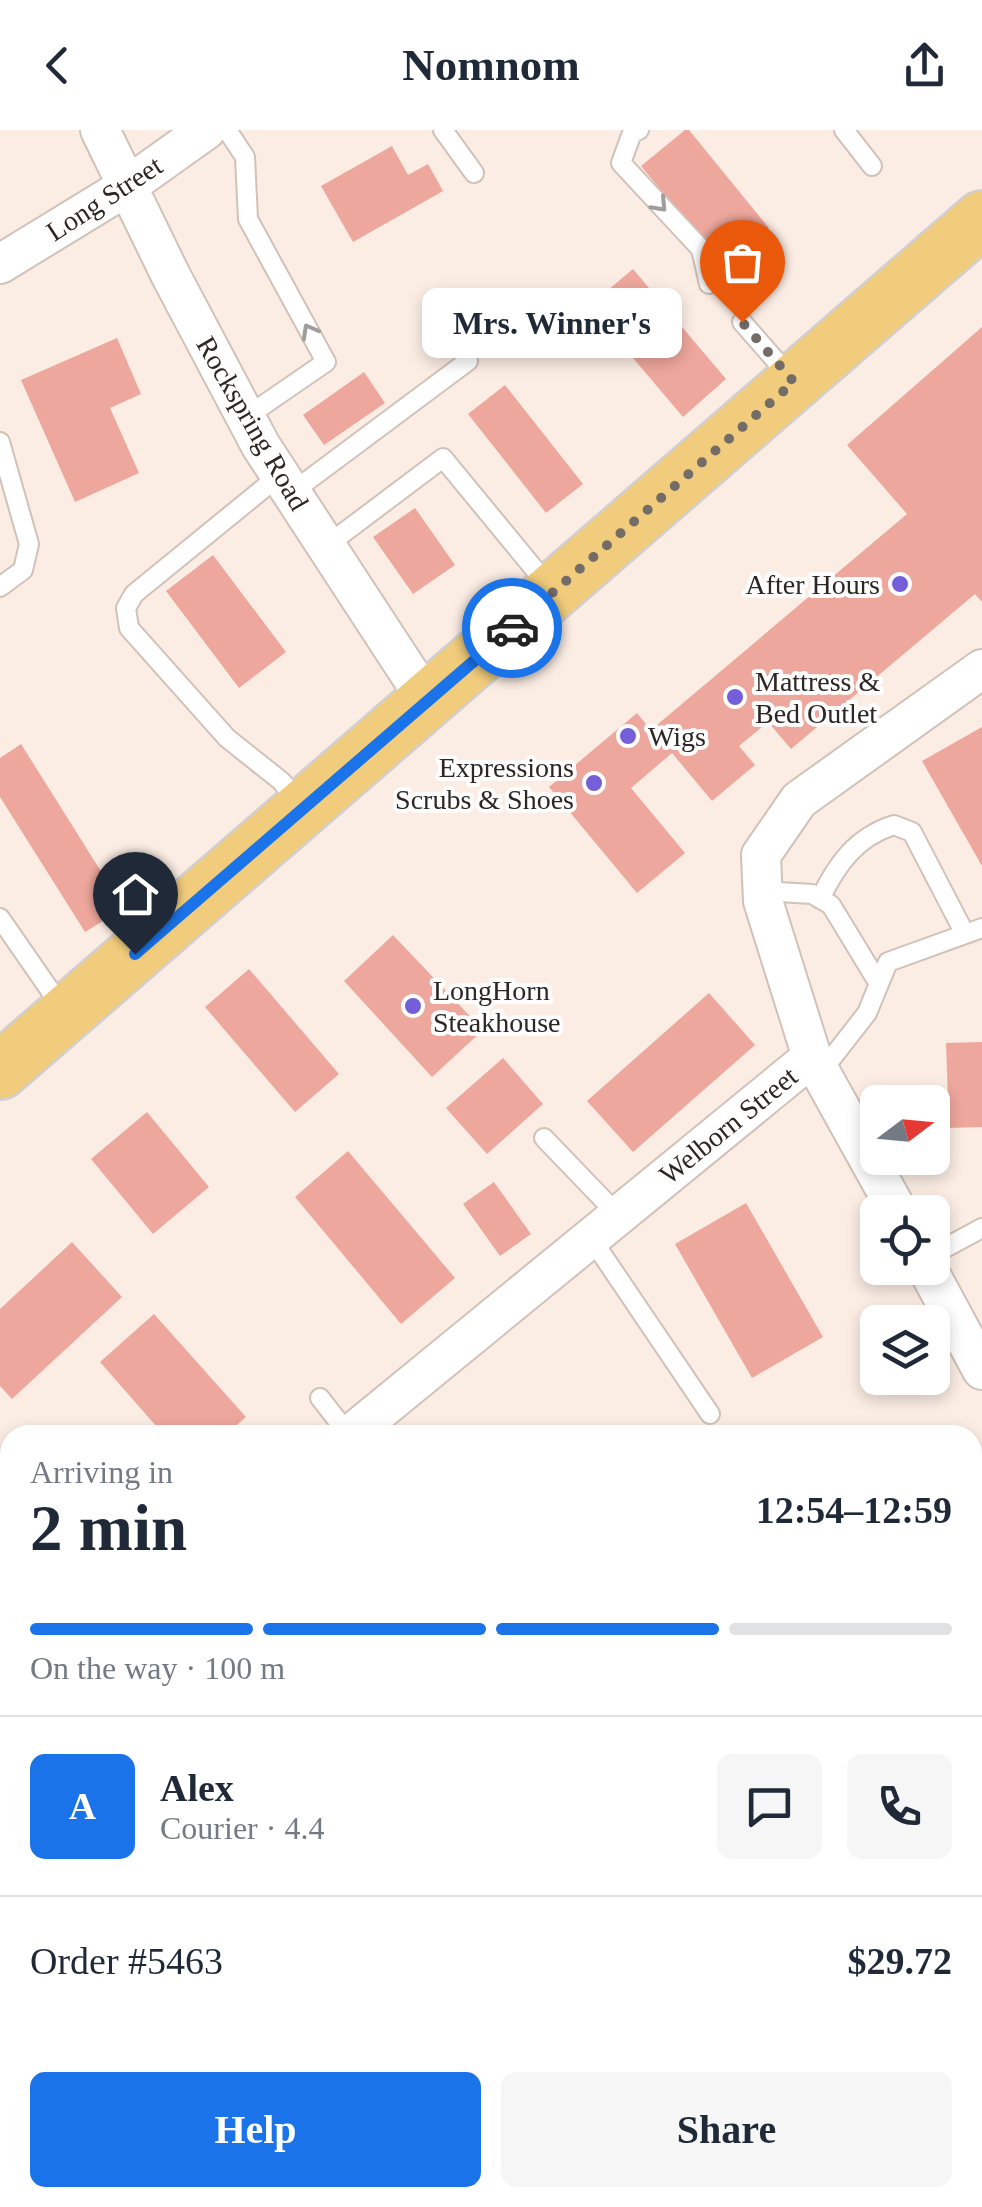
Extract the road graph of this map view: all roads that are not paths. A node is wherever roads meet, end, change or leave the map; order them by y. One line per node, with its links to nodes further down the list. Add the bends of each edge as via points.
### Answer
1 (100, 130): 9 (street, Rockspring Road)
2 (206, 130): 9 (street, Long Street)
3 (227, 130): 16 (lane, one-way to 3, via 326,362 248,219 245,157)
4 (443, 130): 8 (lane)
5 (638, 130): 12 (lane, one-way to 12, via 621,163 702,249)
6 (844, 130): 7 (lane)
7 (872, 166)
8 (474, 173)
9 (126, 188): 11 (street, Long Street); 16 (street, Rockspring Road)
10 (982, 219): 15 (main road)
11 (0, 264)
12 (709, 284)
13 (742, 322): 15 (lane)
14 (468, 361): 18 (lane)
15 (794, 382): 21 (main road)
16 (246, 417): 18 (street, Rockspring Road)
17 (0, 442): 20 (lane, via 30,544 24,570)
18 (285, 484): 19 (street, Rockspring Road); 24 (lane, via 134,594 126,608 130,628 227,738)
19 (326, 546): 21 (lane, via 442,458); 23 (street, Rockspring Road)
20 (0, 586)
21 (554, 592): 23 (main road)
22 (982, 669): 25 (street, Welborn Street, via 799,800 761,855)
23 (428, 702): 24 (main road)
24 (304, 808): 30 (main road)
25 (762, 892): 26 (lane); 31 (street, Welborn Street)
26 (820, 899): 28 (lane, via 836,864 872,832 894,824 912,832); 29 (lane, via 831,905)
27 (0, 918): 30 (lane)
28 (974, 931): 29 (lane, via 888,962)
29 (879, 984): 31 (lane, via 867,1013)
30 (66, 1013): 32 (main road)
31 (816, 1064): 34 (street); 35 (street, Welborn Street)
32 (1, 1067)
33 (544, 1138): 35 (lane)
34 (889, 1195)
35 (604, 1227): 41 (lane); 43 (street, Welborn Street)
36 (982, 1228): 37 (lane)
37 (950, 1245)
38 (936, 1285): 39 (street)
39 (982, 1370)
40 (320, 1398): 42 (lane)
41 (710, 1414)
42 (342, 1425)
43 (362, 1425)

